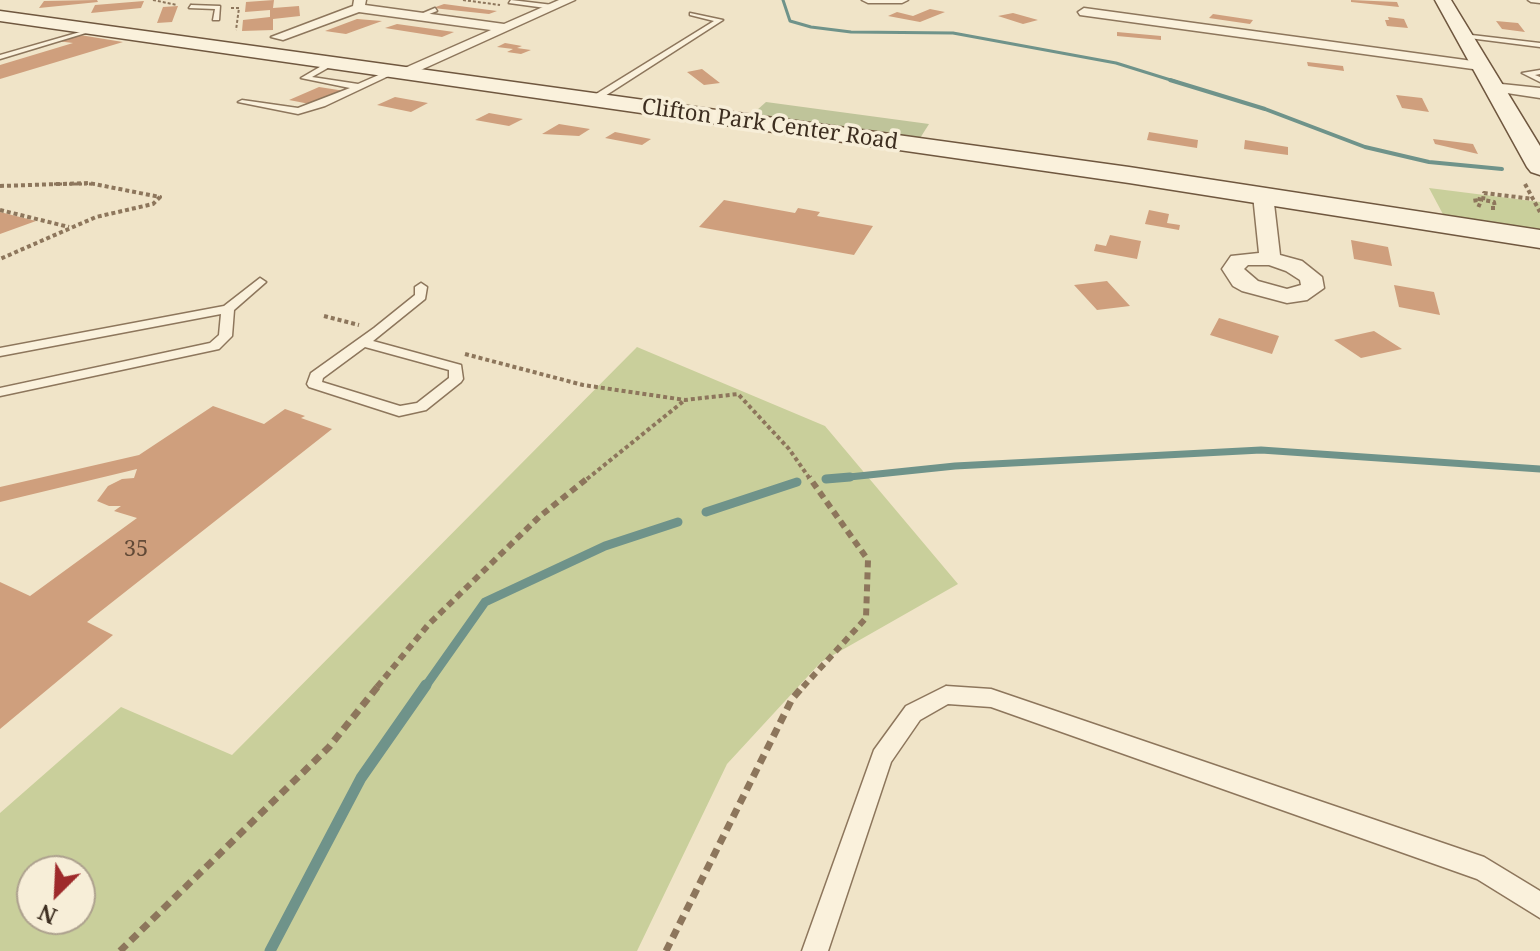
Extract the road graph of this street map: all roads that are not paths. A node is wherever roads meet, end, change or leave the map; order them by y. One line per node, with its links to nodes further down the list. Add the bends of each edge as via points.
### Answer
1 (206, 0): 16 (lane, via 189,8 215,6)
2 (569, 0): 10 (street)
3 (868, 0): 4 (street)
4 (902, 0)
5 (1443, 0): 19 (street)
6 (1531, 0): 7 (lane)
7 (1540, 1)
8 (511, 2): 10 (lane)
9 (359, 4): 15 (street); 20 (street)
10 (553, 7): 17 (street)
11 (435, 10): 15 (lane)
12 (1084, 12): 24 (street)
13 (692, 14): 31 (lane, via 720,20)
14 (0, 16): 18 (street, Clifton Park Center Road)
15 (419, 16): 17 (street)
16 (216, 20)
17 (503, 28): 26 (street)
18 (96, 29): 22 (lane); 23 (street, Clifton Park Center Road)
19 (1463, 36): 21 (lane); 24 (street)
20 (278, 37)
21 (1540, 45)
22 (0, 57)
23 (330, 63): 26 (street, Clifton Park Center Road); 28 (lane, via 305,78)
24 (1480, 66): 29 (street)
25 (1540, 72): 27 (lane, via 1526,73)
26 (398, 73): 28 (lane); 31 (street, Clifton Park Center Road)
27 (1540, 80)
28 (359, 87): 32 (lane, via 298,111)
29 (1492, 87): 30 (street); 33 (street)
30 (1540, 93)
31 (591, 101): 34 (street, Clifton Park Center Road)
32 (242, 102)
33 (1540, 167)
34 (1263, 195): 35 (street, Clifton Park Center Road); 36 (street)
35 (1540, 239)
36 (1270, 259)
37 (260, 282): 39 (lane)
38 (421, 287): 40 (lane, via 421,296)
39 (228, 309): 41 (lane); 42 (lane, via 225,336 201,350)
40 (363, 342): 40 (lane, via 316,376 314,384 399,411 421,407 456,379 456,368)
41 (0, 352)
42 (0, 392)
43 (1540, 906): 44 (lane, via 1484,869 991,698 946,695 913,713 882,757)
44 (815, 951)

